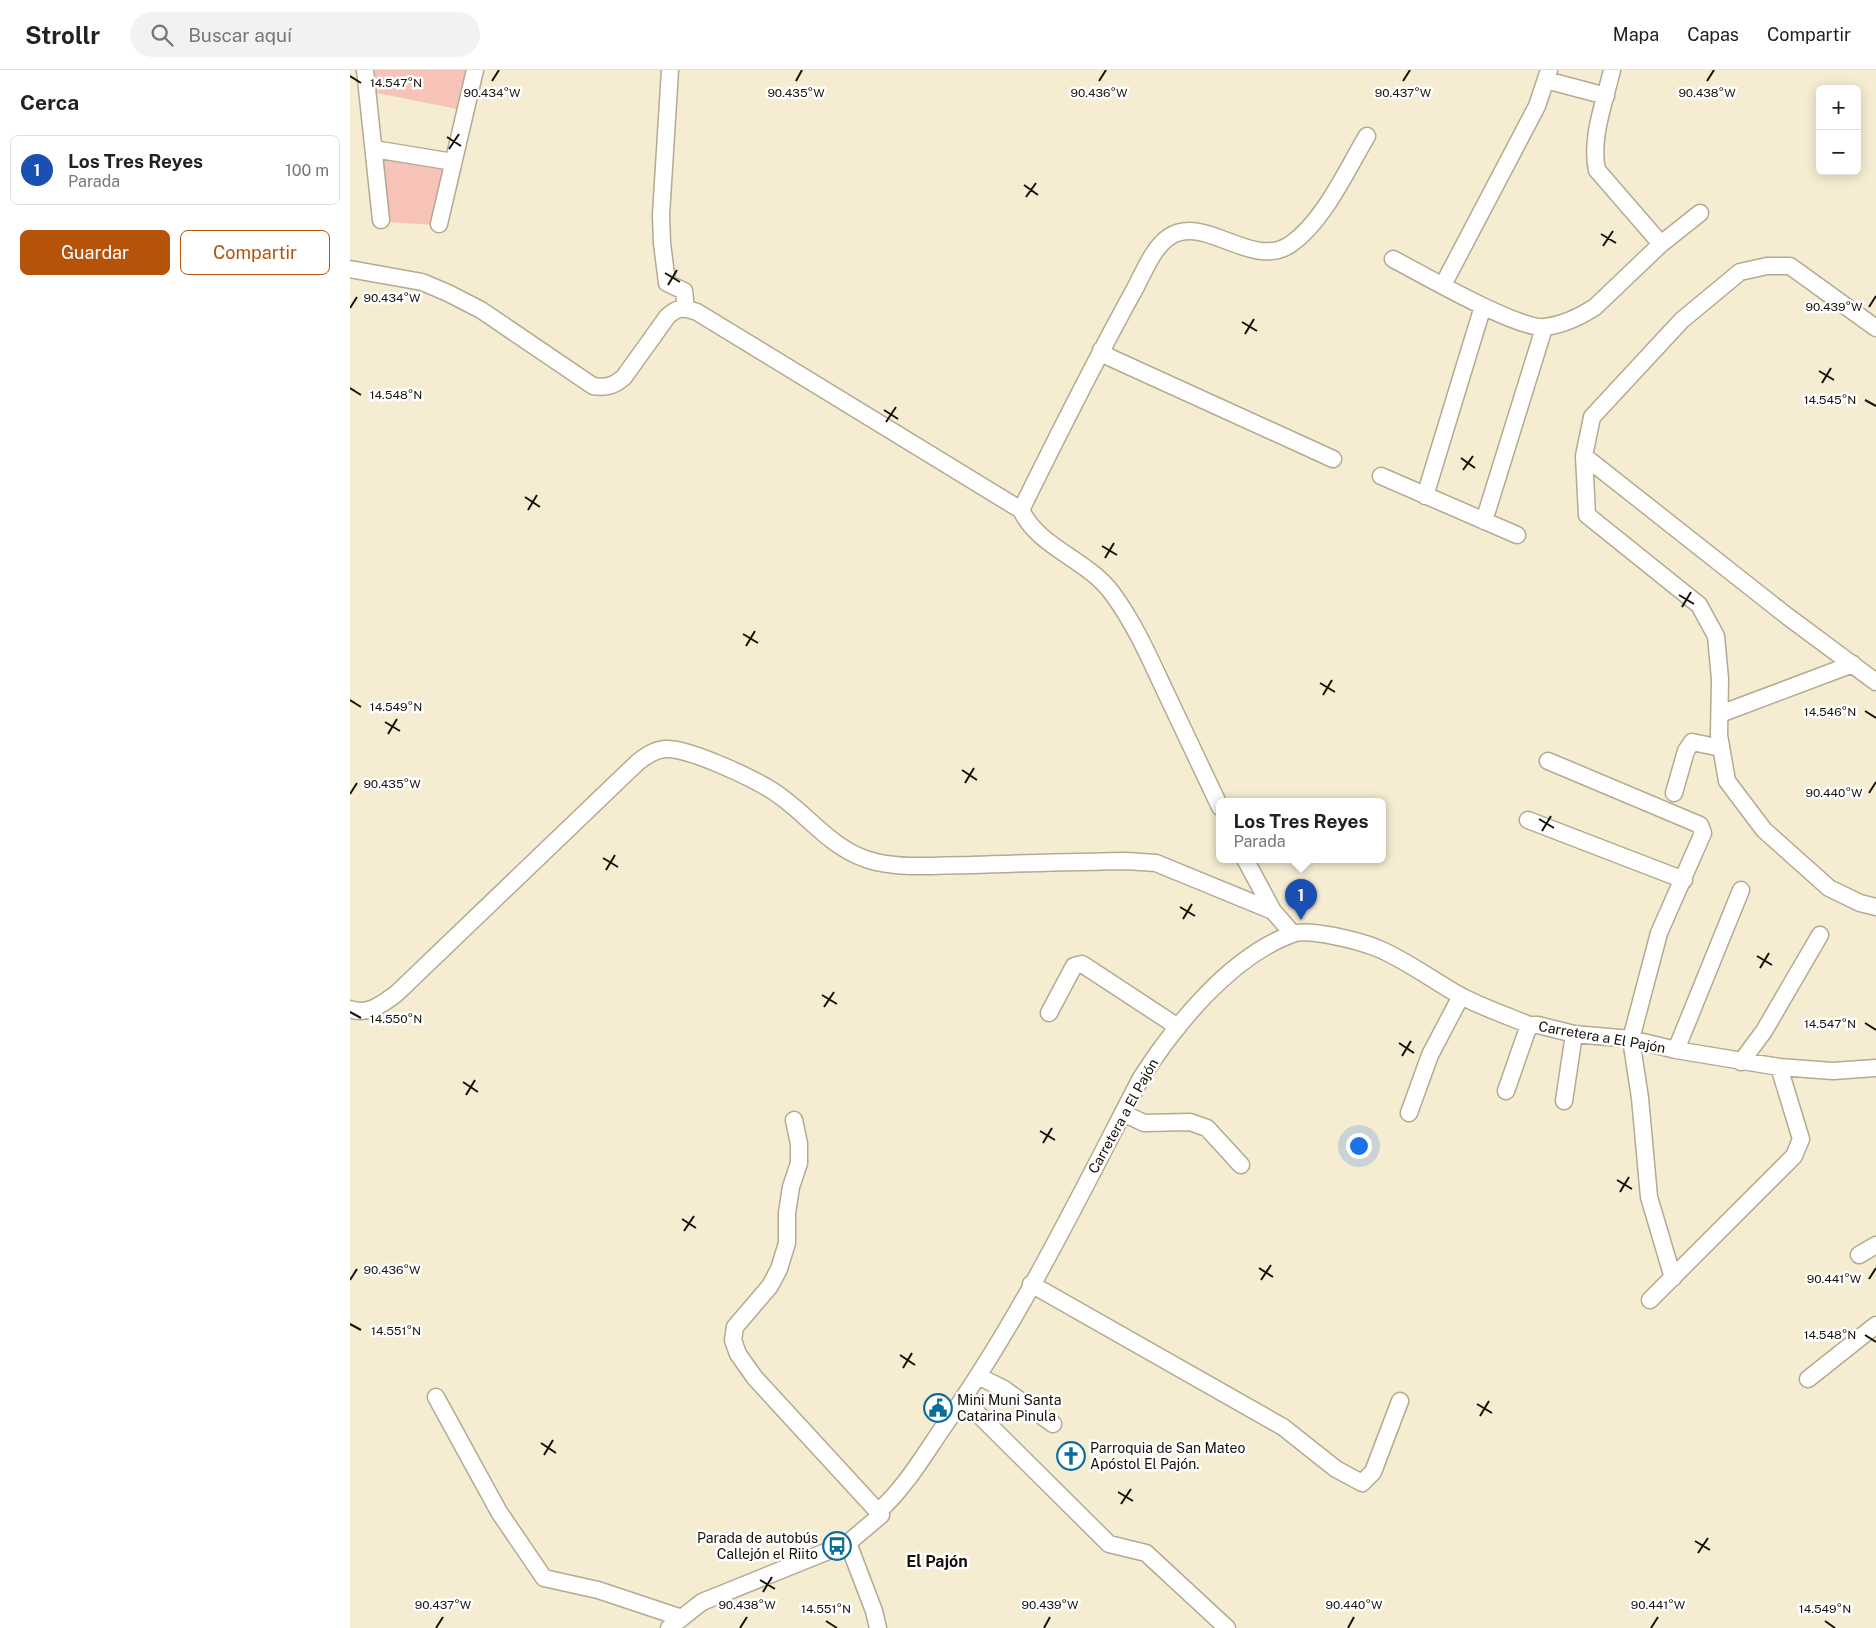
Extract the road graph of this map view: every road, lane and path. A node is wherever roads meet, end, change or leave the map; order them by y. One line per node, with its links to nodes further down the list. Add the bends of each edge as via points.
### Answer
1 (366, 70): 8 (street)
2 (475, 70): 9 (street)
3 (670, 70): 18 (street, via 662,243 667,283 684,291)
4 (1612, 70): 6 (street)
5 (1547, 75): 6 (street); 16 (street, via 1526,128)
6 (1606, 96): 13 (street, via 1595,144 1597,170)
7 (1367, 136): 21 (street, via 1326,204 1290,245 1269,251 1249,248 1184,229 1167,238 1155,253)
8 (374, 149): 9 (street); 11 (street)
9 (454, 162): 12 (street)
10 (1700, 212): 13 (street)
11 (381, 220)
12 (439, 224)
13 (1661, 244): 19 (street, via 1583,315)
14 (1393, 259): 16 (street)
15 (350, 269): 18 (street, via 422,282 448,293 481,310 593,386 601,387 617,383 624,377 667,317 673,311)
16 (1443, 285): 17 (street)
17 (1483, 306): 19 (street); 25 (street)
18 (686, 308): 26 (street)
19 (1544, 328): 27 (street)
20 (1876, 328): 22 (street, via 1790,266 1767,266 1740,272 1682,320 1592,417)
21 (1101, 350): 23 (street, via 1109,357); 26 (street)
22 (1584, 456): 29 (street); 31 (street, via 1587,515 1699,605 1716,636)
23 (1334, 459)
24 (1380, 476): 25 (street)
25 (1425, 496): 27 (street)
26 (1021, 510): 35 (street, via 1036,532 1111,591 1136,628)
27 (1484, 521): 28 (street)
28 (1517, 535)
29 (1853, 664): 30 (street); 31 (street)
30 (1876, 682)
31 (1720, 714): 32 (street)
32 (1721, 748): 34 (street, via 1692,742); 40 (street, via 1727,781 1764,830 1829,888)
33 (1548, 761): 38 (street, via 1700,825 1703,833)
34 (1674, 793)
35 (1216, 798)
36 (1528, 820): 38 (street)
37 (1247, 863): 41 (street)
38 (1684, 880): 50 (street, via 1658,933)
39 (1742, 890): 51 (street)
40 (1876, 907)
41 (1273, 911): 42 (street); 45 (street, via 1156,863 915,866 875,862 847,850 780,796 750,777 678,749 664,749 650,753 638,762 396,994 376,1008 357,1012)
42 (1293, 934): 44 (street, Carretera a El Pajón, via 1330,936 1377,948); 48 (street, Carretera a El Pajón, via 1233,970 1210,989)
43 (1820, 935): 52 (street, via 1764,1031)
44 (1461, 996): 47 (street, Carretera a El Pajón); 58 (street, via 1430,1055)
45 (350, 1009)
46 (1048, 1013): 48 (street, via 1074,966 1082,964)
47 (1529, 1025): 49 (street, Carretera a El Pajón, via 1538,1024); 55 (street)
48 (1178, 1028): 57 (street, Carretera a El Pajón, via 1158,1052)
49 (1574, 1034): 50 (street, Carretera a El Pajón); 56 (street)
50 (1631, 1039): 51 (street, Carretera a El Pajón); 63 (street, via 1649,1197)
51 (1676, 1050): 52 (street, Carretera a El Pajón)
52 (1741, 1062): 53 (street, Carretera a El Pajón)
53 (1779, 1067): 54 (street, Carretera a El Pajón, via 1833,1071); 63 (street, via 1801,1139 1800,1147)
54 (1876, 1068)
55 (1506, 1091)
56 (1564, 1101)
57 (1123, 1113): 60 (street, via 1144,1124 1190,1122 1207,1128); 64 (street, Carretera a El Pajón)
58 (1409, 1113)
59 (794, 1120): 73 (street, via 800,1144 799,1162 787,1213 787,1243 770,1286 735,1327 733,1340 738,1354 755,1378)
60 (1241, 1165)
61 (1876, 1245): 62 (street)
62 (1859, 1255)
63 (1673, 1278): 65 (street)
64 (1031, 1284): 67 (street, Carretera a El Pajón); 71 (street, via 1283,1427 1336,1469 1362,1483 1373,1472)
65 (1650, 1300)
66 (1876, 1325): 68 (street)
67 (978, 1376): 70 (street, Carretera a El Pajón); 72 (street, via 1004,1389)
68 (1808, 1379)
69 (436, 1397): 75 (street, via 499,1512 544,1578 598,1590)
70 (964, 1399): 73 (street, Carretera a El Pajón, via 896,1496 880,1510); 78 (street, via 1109,1544 1146,1553)
71 (1400, 1401)
72 (1054, 1424)
73 (881, 1515): 74 (street, Carretera a El Pajón)
74 (848, 1543): 75 (street, Carretera a El Pajón, via 702,1602); 77 (street)
75 (682, 1618): 76 (street, Carretera a El Pajón)
76 (669, 1628)
77 (878, 1628)
78 (1227, 1628)

